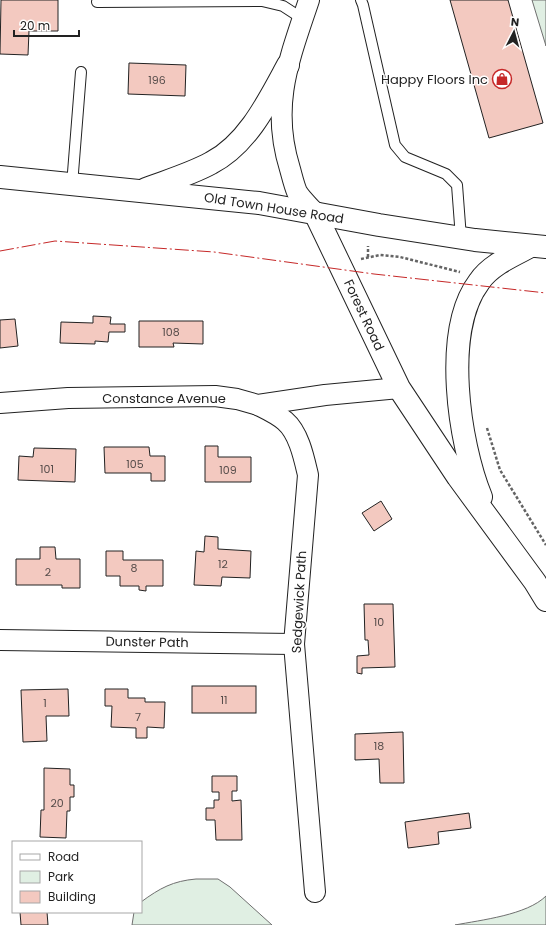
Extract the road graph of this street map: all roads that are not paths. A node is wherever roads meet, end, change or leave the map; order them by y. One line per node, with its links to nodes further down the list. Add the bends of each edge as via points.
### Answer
1 (262, 0): 4 (lane); 5 (lane, via 283,6)
2 (309, 0): 5 (street, Forest Road)
3 (361, 0): 12 (lane, via 395,145 405,157 446,174 457,185)
4 (96, 2)
5 (303, 19): 6 (street, Forest Road)
6 (288, 65): 10 (main road, via 269,100 233,147 212,163); 11 (street, Forest Road, via 282,92 281,122 284,148 298,193)
7 (81, 72): 9 (lane)
8 (0, 177): 9 (main road, Old Town House Road)
9 (72, 185): 10 (main road, Old Town House Road)
10 (142, 190): 11 (main road, Old Town House Road, via 259,203)
11 (315, 213): 12 (main road, Old Town House Road, via 379,226); 14 (main road, Forest Road)
12 (461, 238): 13 (main road, Old Town House Road)
13 (539, 247): 17 (main road, via 494,268 480,280 468,297 461,324 458,356 460,410 465,445 473,478)
14 (399, 388): 16 (street, Constance Avenue); 17 (main road, Forest Road)
15 (0, 402): 16 (street, Constance Avenue, via 68,398 215,396)
16 (258, 405): 20 (street, Sedgewick Path, via 287,422 304,456 308,475)
17 (491, 522): 18 (main road, Forest Road)
18 (546, 600)
19 (0, 640): 20 (street, Dunster Path)
20 (294, 644): 21 (street, Sedgewick Path)
21 (315, 892)

